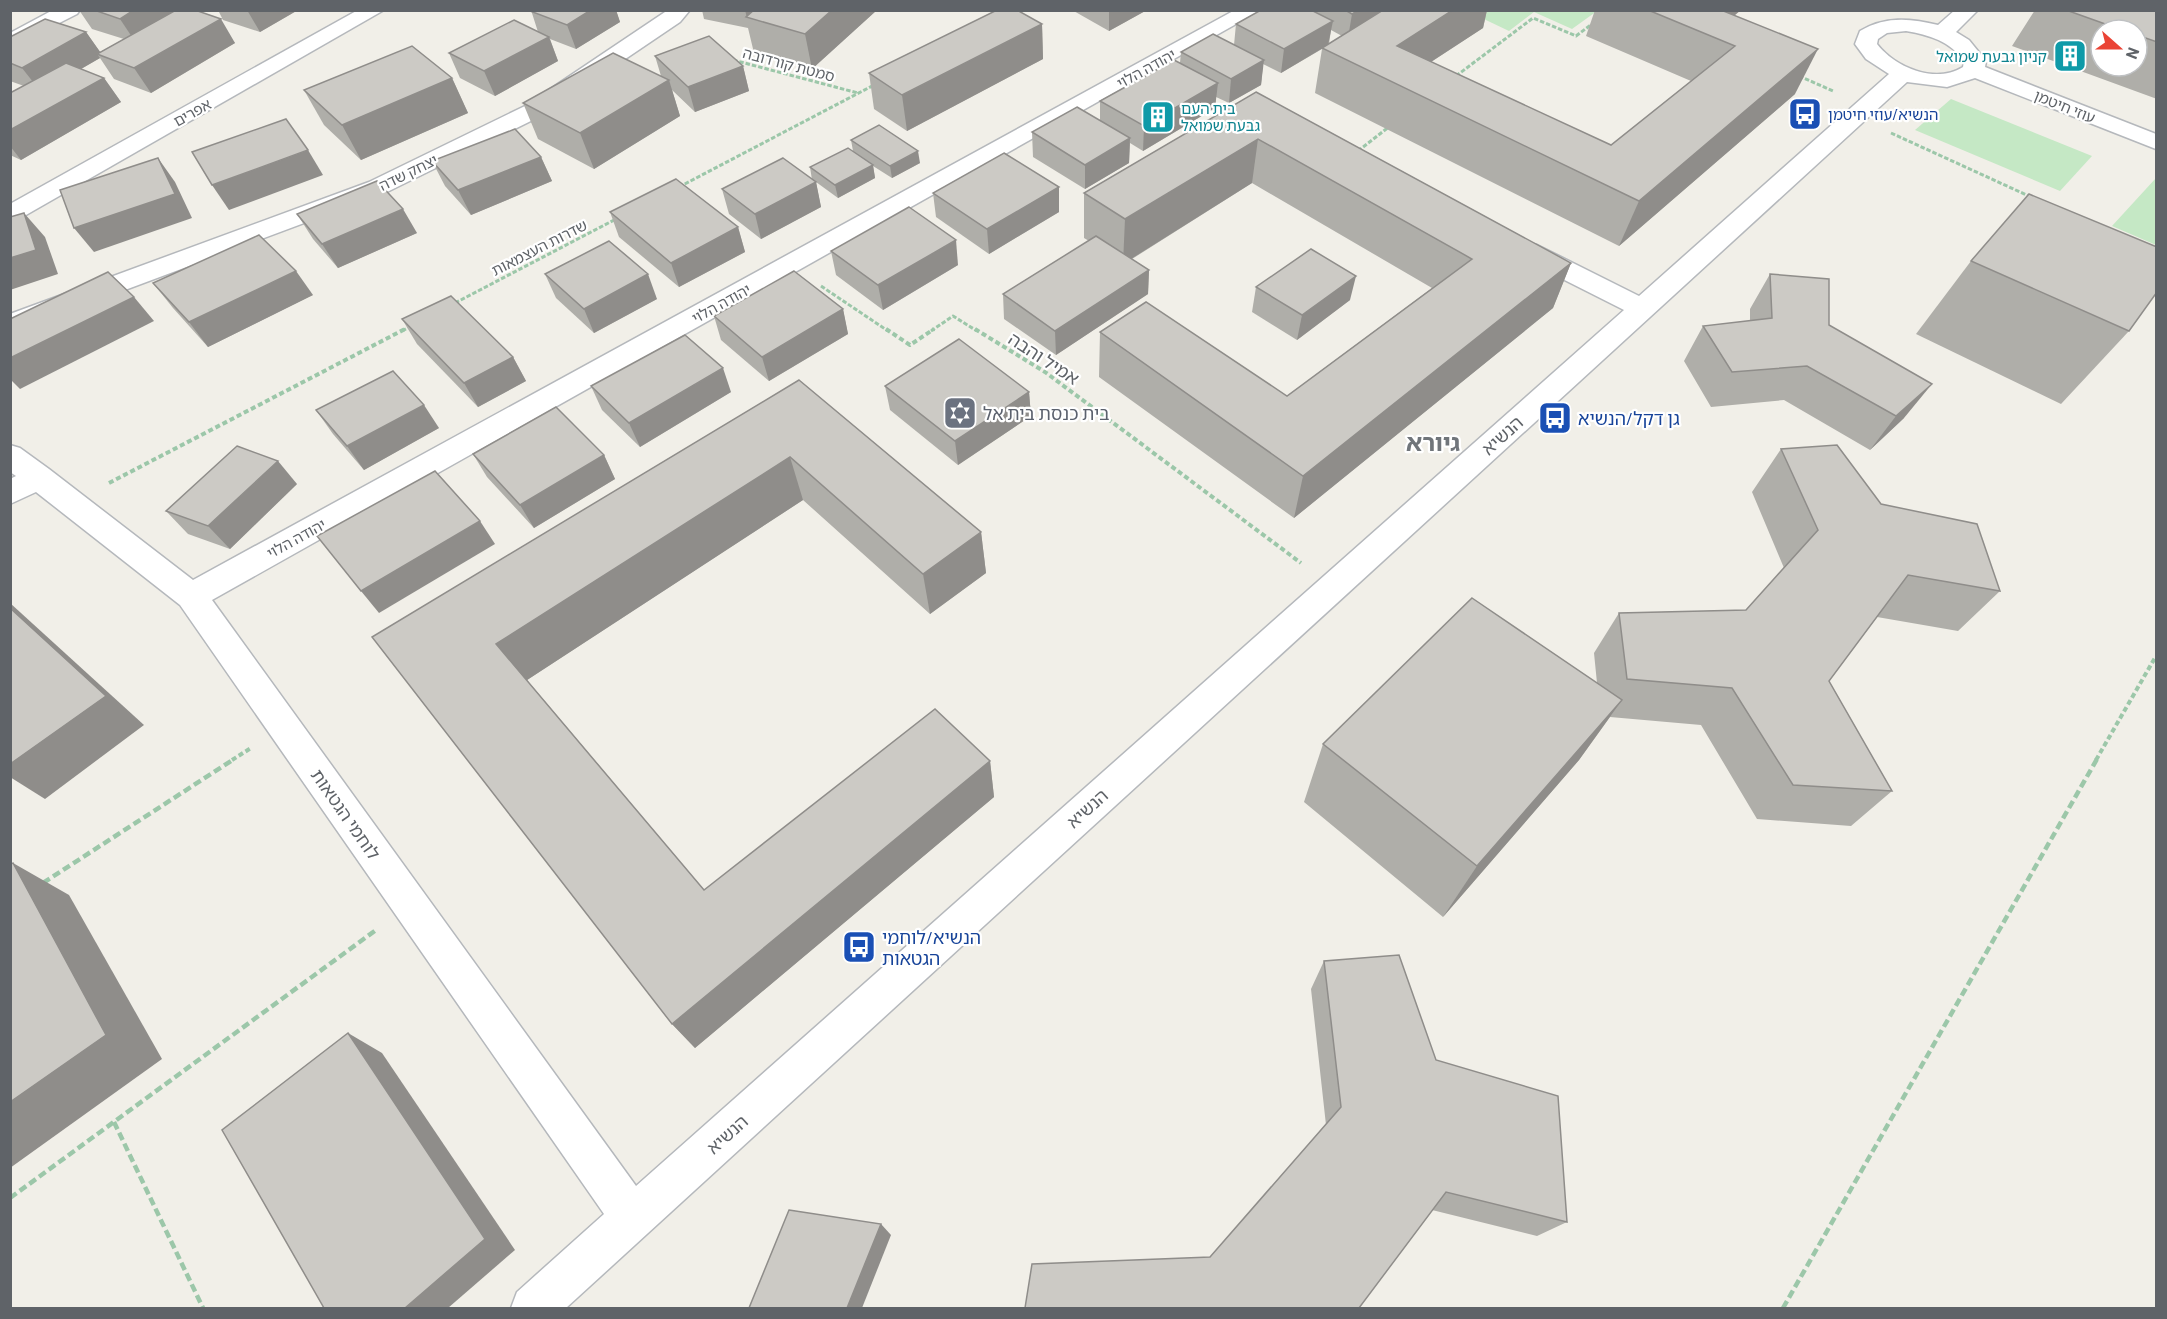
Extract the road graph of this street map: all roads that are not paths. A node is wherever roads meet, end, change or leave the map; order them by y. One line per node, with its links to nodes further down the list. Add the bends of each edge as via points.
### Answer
1 (70, 10): 7 (street)
2 (374, 10): 11 (street, אפרים)
3 (680, 10): 14 (street, יצחק שדה, via 533,111 378,187)
4 (1251, 10): 17 (street, יהודה הלוי)
5 (1968, 10): 6 (street)
6 (1942, 33): 8 (street, via 1967,47 1975,61); 9 (street, via 1897,25 1882,27 1868,36 1866,44 1873,56)
7 (10, 42)
8 (1973, 70): 9 (street, via 1957,79 1940,80); 10 (street, עוזי חיטמן)
9 (1902, 74): 13 (street, הנשיא)
10 (2157, 142)
11 (10, 214)
12 (1504, 239): 13 (street)
13 (1642, 308): 18 (street, הנשיא)
14 (10, 324)
15 (10, 456): 16 (street, לוחמי הגטאות)
16 (25, 485): 17 (street, לוחמי הגטאות, via 71,502)
17 (191, 596): 18 (street, לוחמי הגטאות)
18 (633, 1218): 19 (street, הנשיא)
19 (533, 1308)

